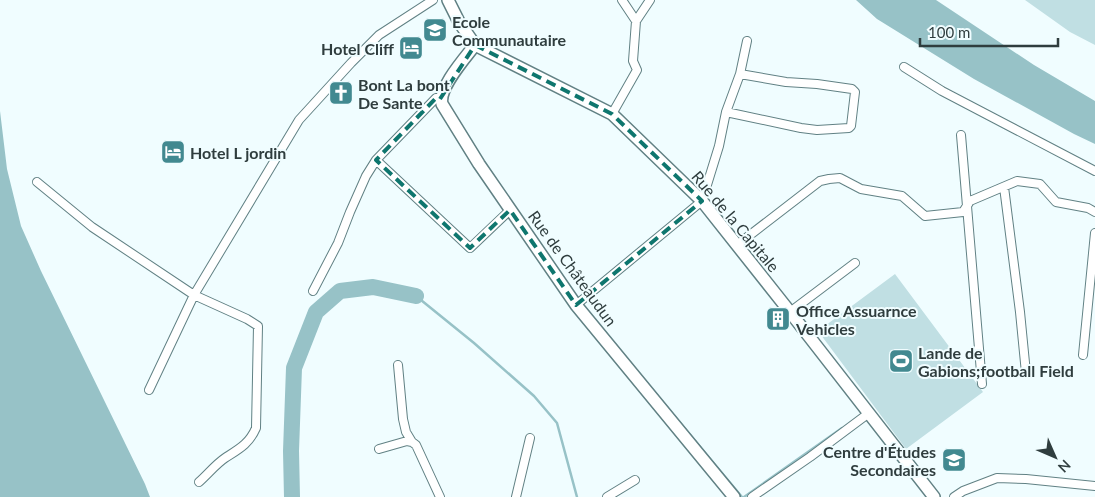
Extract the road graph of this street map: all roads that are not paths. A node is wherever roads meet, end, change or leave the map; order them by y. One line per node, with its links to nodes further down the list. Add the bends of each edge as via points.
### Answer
1 (433, 0): 26 (street, via 379,35 299,120)
2 (448, 0): 7 (street, Rue de la Capitale)
3 (622, 0): 5 (street)
4 (650, 0): 5 (street)
5 (636, 21): 12 (street, via 633,62 637,70)
6 (747, 41): 9 (street)
7 (475, 45): 10 (street, via 444,87); 12 (street, Rue de la Capitale)
8 (904, 67): 15 (street, via 942,91)
9 (740, 74): 11 (street); 11 (street, via 854,90 851,126 809,129)
10 (440, 99): 14 (street, via 436,98); 20 (street, Rue de Châteaudun)
11 (726, 112): 18 (street)
12 (612, 114): 18 (street, Rue de la Capitale)
13 (961, 135): 19 (street)
14 (376, 160): 20 (street, via 470,248); 25 (street)
15 (1095, 170)
16 (37, 182): 26 (street, via 92,227)
17 (1004, 186): 19 (street); 21 (street, via 1017,181 1040,184 1056,202); 31 (street)
18 (702, 201): 23 (street, Rue de la Capitale); 27 (street)
19 (967, 204): 23 (street, via 963,212 925,216 902,196 862,189 840,178 829,179 820,181); 32 (street)
20 (510, 210): 27 (street, Rue de Châteaudun)
21 (1095, 212)
22 (1095, 233): 29 (street)
23 (737, 245): 28 (street, Rue de la Capitale)
24 (856, 263): 28 (street)
25 (313, 291)
26 (194, 295): 33 (street); 39 (street, via 258,326 256,428 253,436)
27 (576, 304): 44 (street, Rue de Châteaudun)
28 (790, 312): 34 (street, Rue de la Capitale)
29 (1083, 355)
30 (398, 365): 36 (street, via 403,419)
31 (1026, 373)
32 (982, 384)
33 (149, 390)
34 (869, 414): 45 (street); 46 (street, Rue de la Capitale)
35 (530, 438): 42 (street)
36 (412, 442): 37 (street); 41 (street)
37 (379, 449)
38 (635, 480): 43 (street)
39 (199, 482)
40 (1095, 486): 47 (street, via 997,478)
41 (440, 497)
42 (516, 497)
43 (607, 497)
44 (734, 497)
45 (752, 497)
46 (934, 497)
47 (954, 497)

